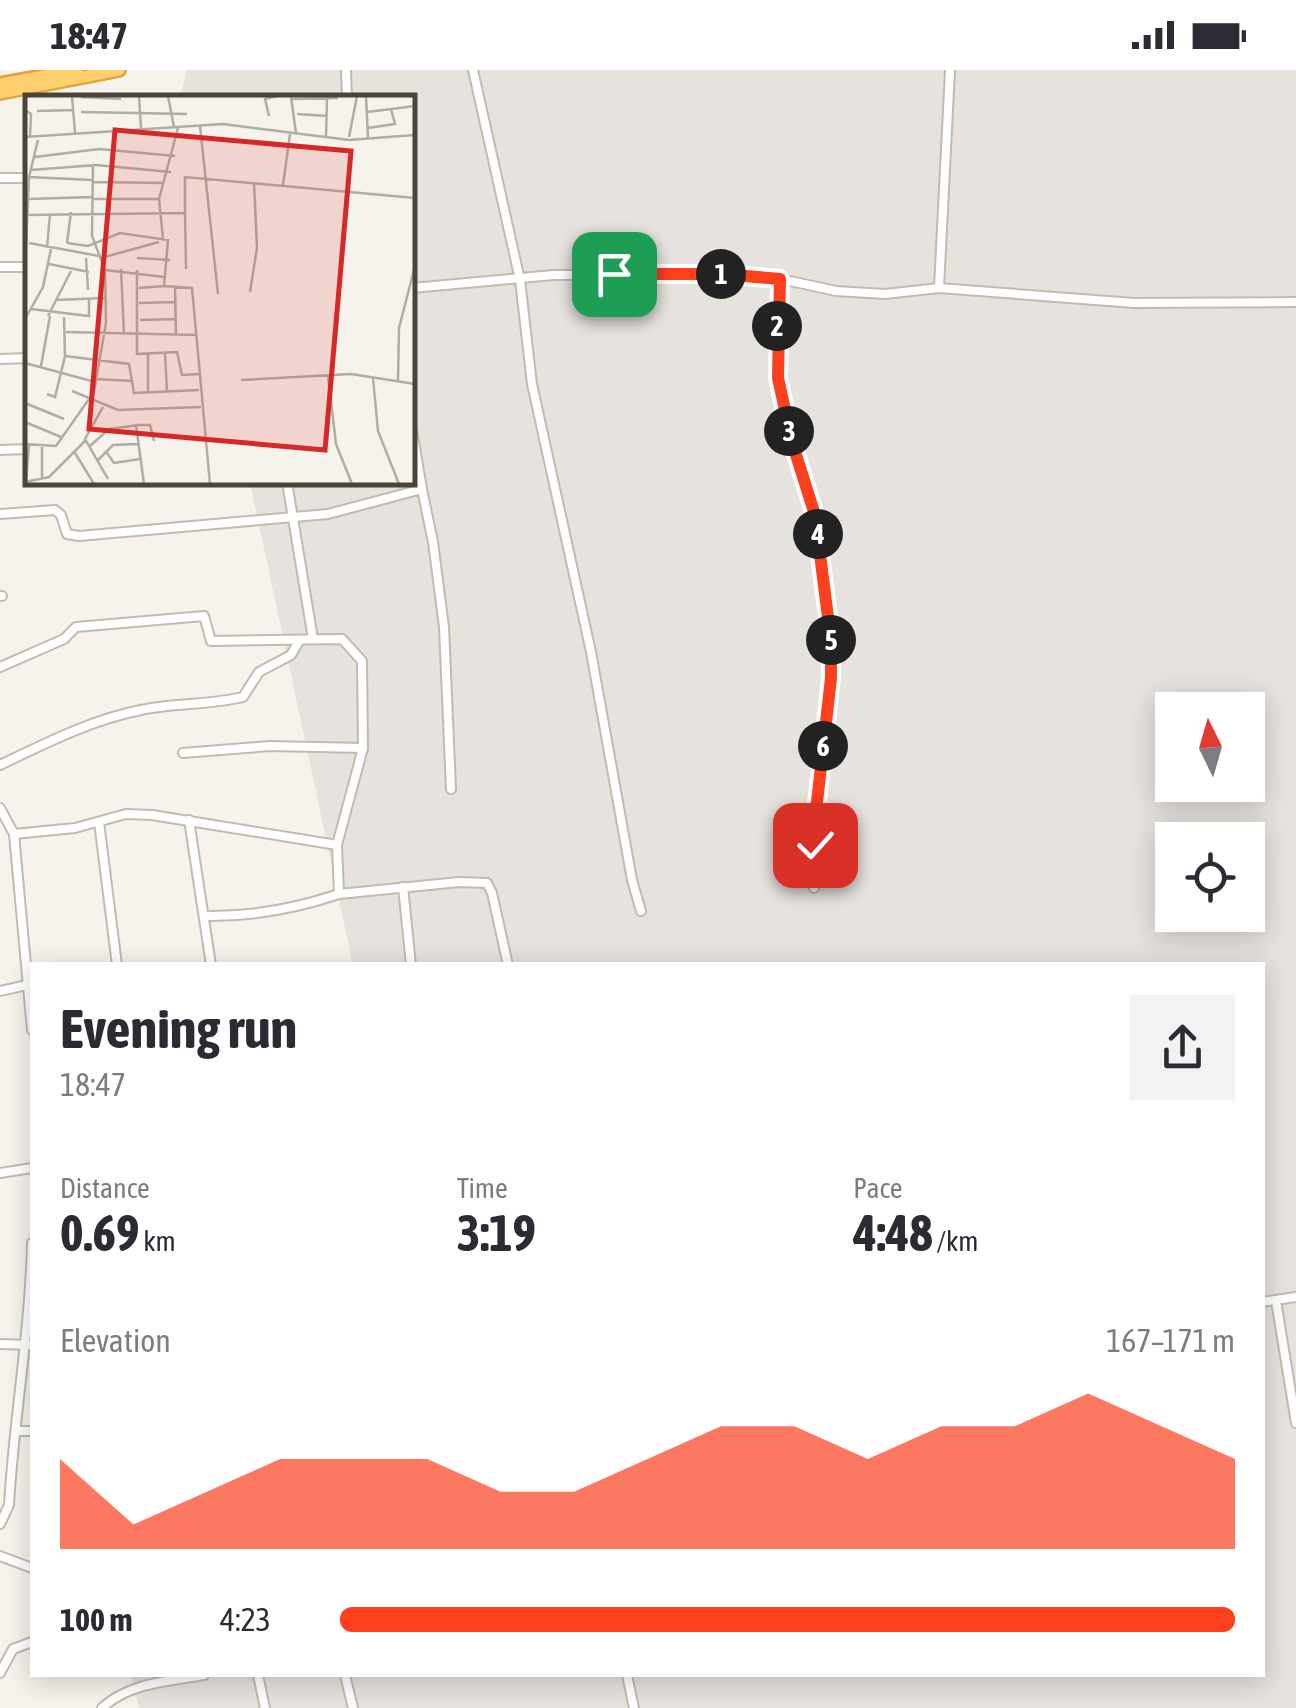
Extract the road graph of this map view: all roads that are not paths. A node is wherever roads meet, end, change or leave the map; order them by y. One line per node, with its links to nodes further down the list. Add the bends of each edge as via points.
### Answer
1 (77, 70): 6 (highway)
2 (120, 70): 7 (highway)
3 (346, 70): 8 (street)
4 (473, 70): 12 (street)
5 (950, 70): 14 (street)
6 (0, 84)
7 (0, 93)
8 (347, 95)
9 (0, 266): 10 (street)
10 (25, 267)
11 (780, 279): 12 (street, via 614,274); 14 (street, via 885,294); 38 (street, via 778,378 815,515 831,641)
12 (520, 280): 13 (street); 40 (street, via 532,384)
13 (415, 288)
14 (939, 288): 15 (street, via 1168,304)
15 (1296, 302)
16 (25, 358): 17 (street)
17 (0, 359)
18 (415, 447): 22 (street)
19 (25, 449): 20 (street)
20 (0, 450)
21 (288, 485): 24 (street)
22 (422, 488): 24 (street); 31 (street, via 444,627)
23 (0, 514): 24 (street, via 55,510 67,534 79,536)
24 (295, 518): 25 (street)
25 (312, 640): 26 (street); 28 (street, via 342,640 362,661)
26 (299, 641): 27 (street, via 211,640 204,616 76,626 64,639); 30 (street, via 292,655 259,672 243,698 139,710)
27 (0, 667)
28 (363, 748): 29 (street); 36 (street)
29 (184, 753)
30 (0, 765)
31 (450, 789)
32 (0, 808): 35 (street)
33 (189, 820): 34 (street, via 126,814); 36 (street); 41 (street)
34 (100, 822): 35 (street); 42 (street)
35 (14, 834): 46 (street)
36 (337, 845): 39 (street)
37 (403, 888): 39 (street); 44 (street); 45 (street, via 487,883)
38 (814, 888)
39 (339, 894): 41 (street, via 229,917)
40 (641, 912)
41 (204, 916): 43 (street)
42 (117, 962)
43 (210, 962)
44 (411, 962)
45 (507, 962)
46 (27, 986): 47 (street); 48 (street)
47 (0, 990)
48 (30, 1012)
49 (30, 1168): 50 (street)
50 (0, 1173)
51 (1296, 1298): 52 (street)
52 (1276, 1300): 53 (street); 57 (street)
53 (1265, 1302)
54 (30, 1316): 56 (street)
55 (0, 1344): 56 (street)
56 (28, 1345): 58 (street)
57 (1296, 1423)
58 (16, 1431): 59 (street); 61 (street)
59 (30, 1431)
60 (0, 1448): 61 (street)
61 (12, 1450): 62 (street, via 9,1505)
62 (0, 1524)
63 (0, 1556): 64 (street)
64 (30, 1567)
65 (30, 1643): 66 (street, via 13,1649)
66 (0, 1673)
67 (194, 1677): 71 (street, via 138,1688)
68 (258, 1677): 72 (street)
69 (345, 1677): 73 (street)
70 (627, 1677): 74 (street)
71 (102, 1708)
72 (264, 1708)
73 (353, 1708)
74 (634, 1708)

